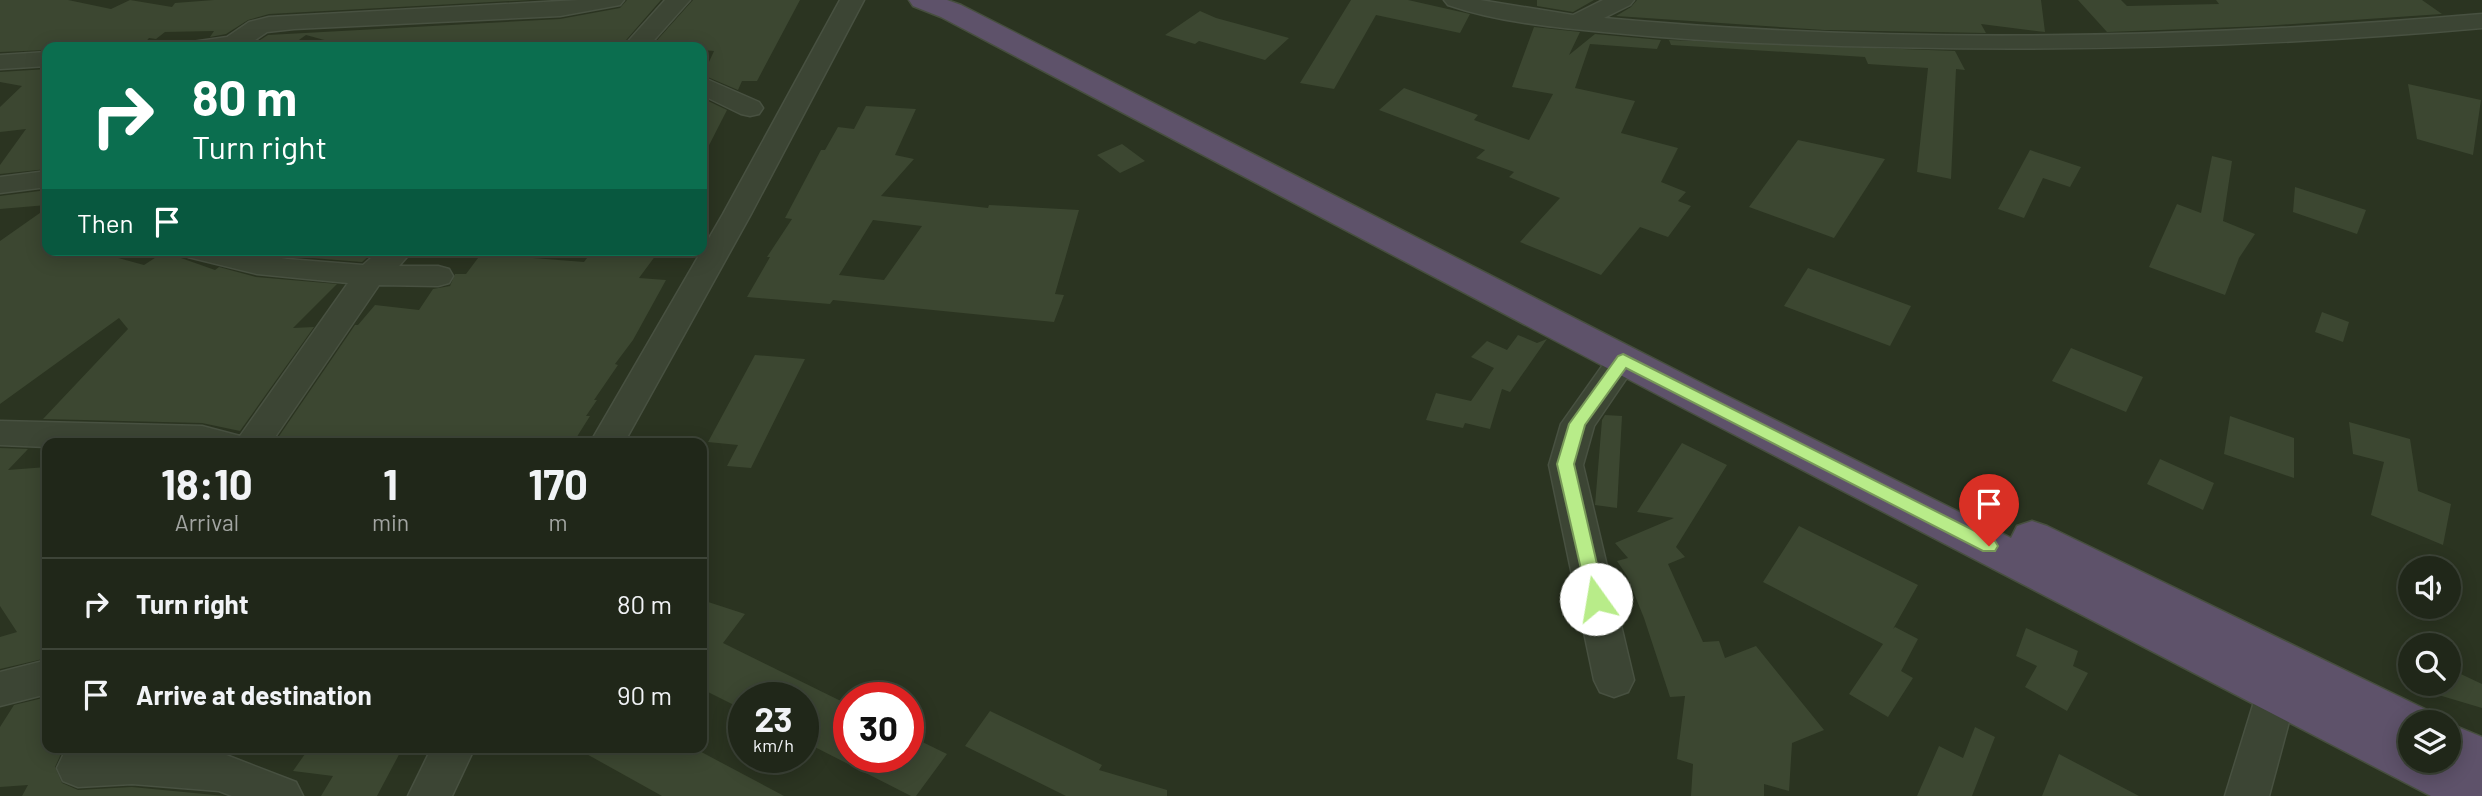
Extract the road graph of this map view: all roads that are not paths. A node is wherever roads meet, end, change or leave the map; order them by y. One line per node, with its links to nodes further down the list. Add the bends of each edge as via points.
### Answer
1 (612, 0): 10 (street, via 598,5 269,24)
2 (678, 0): 11 (street)
3 (852, 0): 26 (street)
4 (923, 0): 22 (highway)
5 (956, 0): 31 (highway, via 1452,241 1865,456)
6 (1456, 0): 9 (street, via 1501,12)
7 (1622, 0): 9 (street)
8 (2482, 21): 9 (street, via 2362,33 2085,42 1830,39 1665,32)
9 (1576, 22)
10 (236, 42)
11 (640, 42)
12 (42, 59): 13 (street)
13 (0, 62)
14 (707, 87): 15 (street)
15 (750, 108)
16 (42, 181): 17 (street)
17 (0, 186)
18 (222, 256): 20 (street, via 255,264)
19 (391, 256): 20 (street)
20 (370, 275): 21 (street); 25 (street)
21 (438, 276)
22 (1623, 360): 28 (street, via 1577,424 1566,464); 30 (highway)
23 (0, 433): 24 (street)
24 (202, 438)
25 (256, 438)
26 (610, 438)
27 (42, 678): 29 (street)
28 (1614, 680)
29 (0, 689)
30 (2277, 692): 35 (highway); 40 (street)
31 (2398, 719)
32 (2461, 750): 36 (highway)
33 (87, 753): 38 (street, via 78,768 132,765 221,772)
34 (451, 753): 39 (street)
35 (2398, 754)
36 (2482, 761)
37 (2434, 773): 41 (highway)
38 (281, 796)
39 (430, 796)
40 (2246, 796)
41 (2479, 796)

